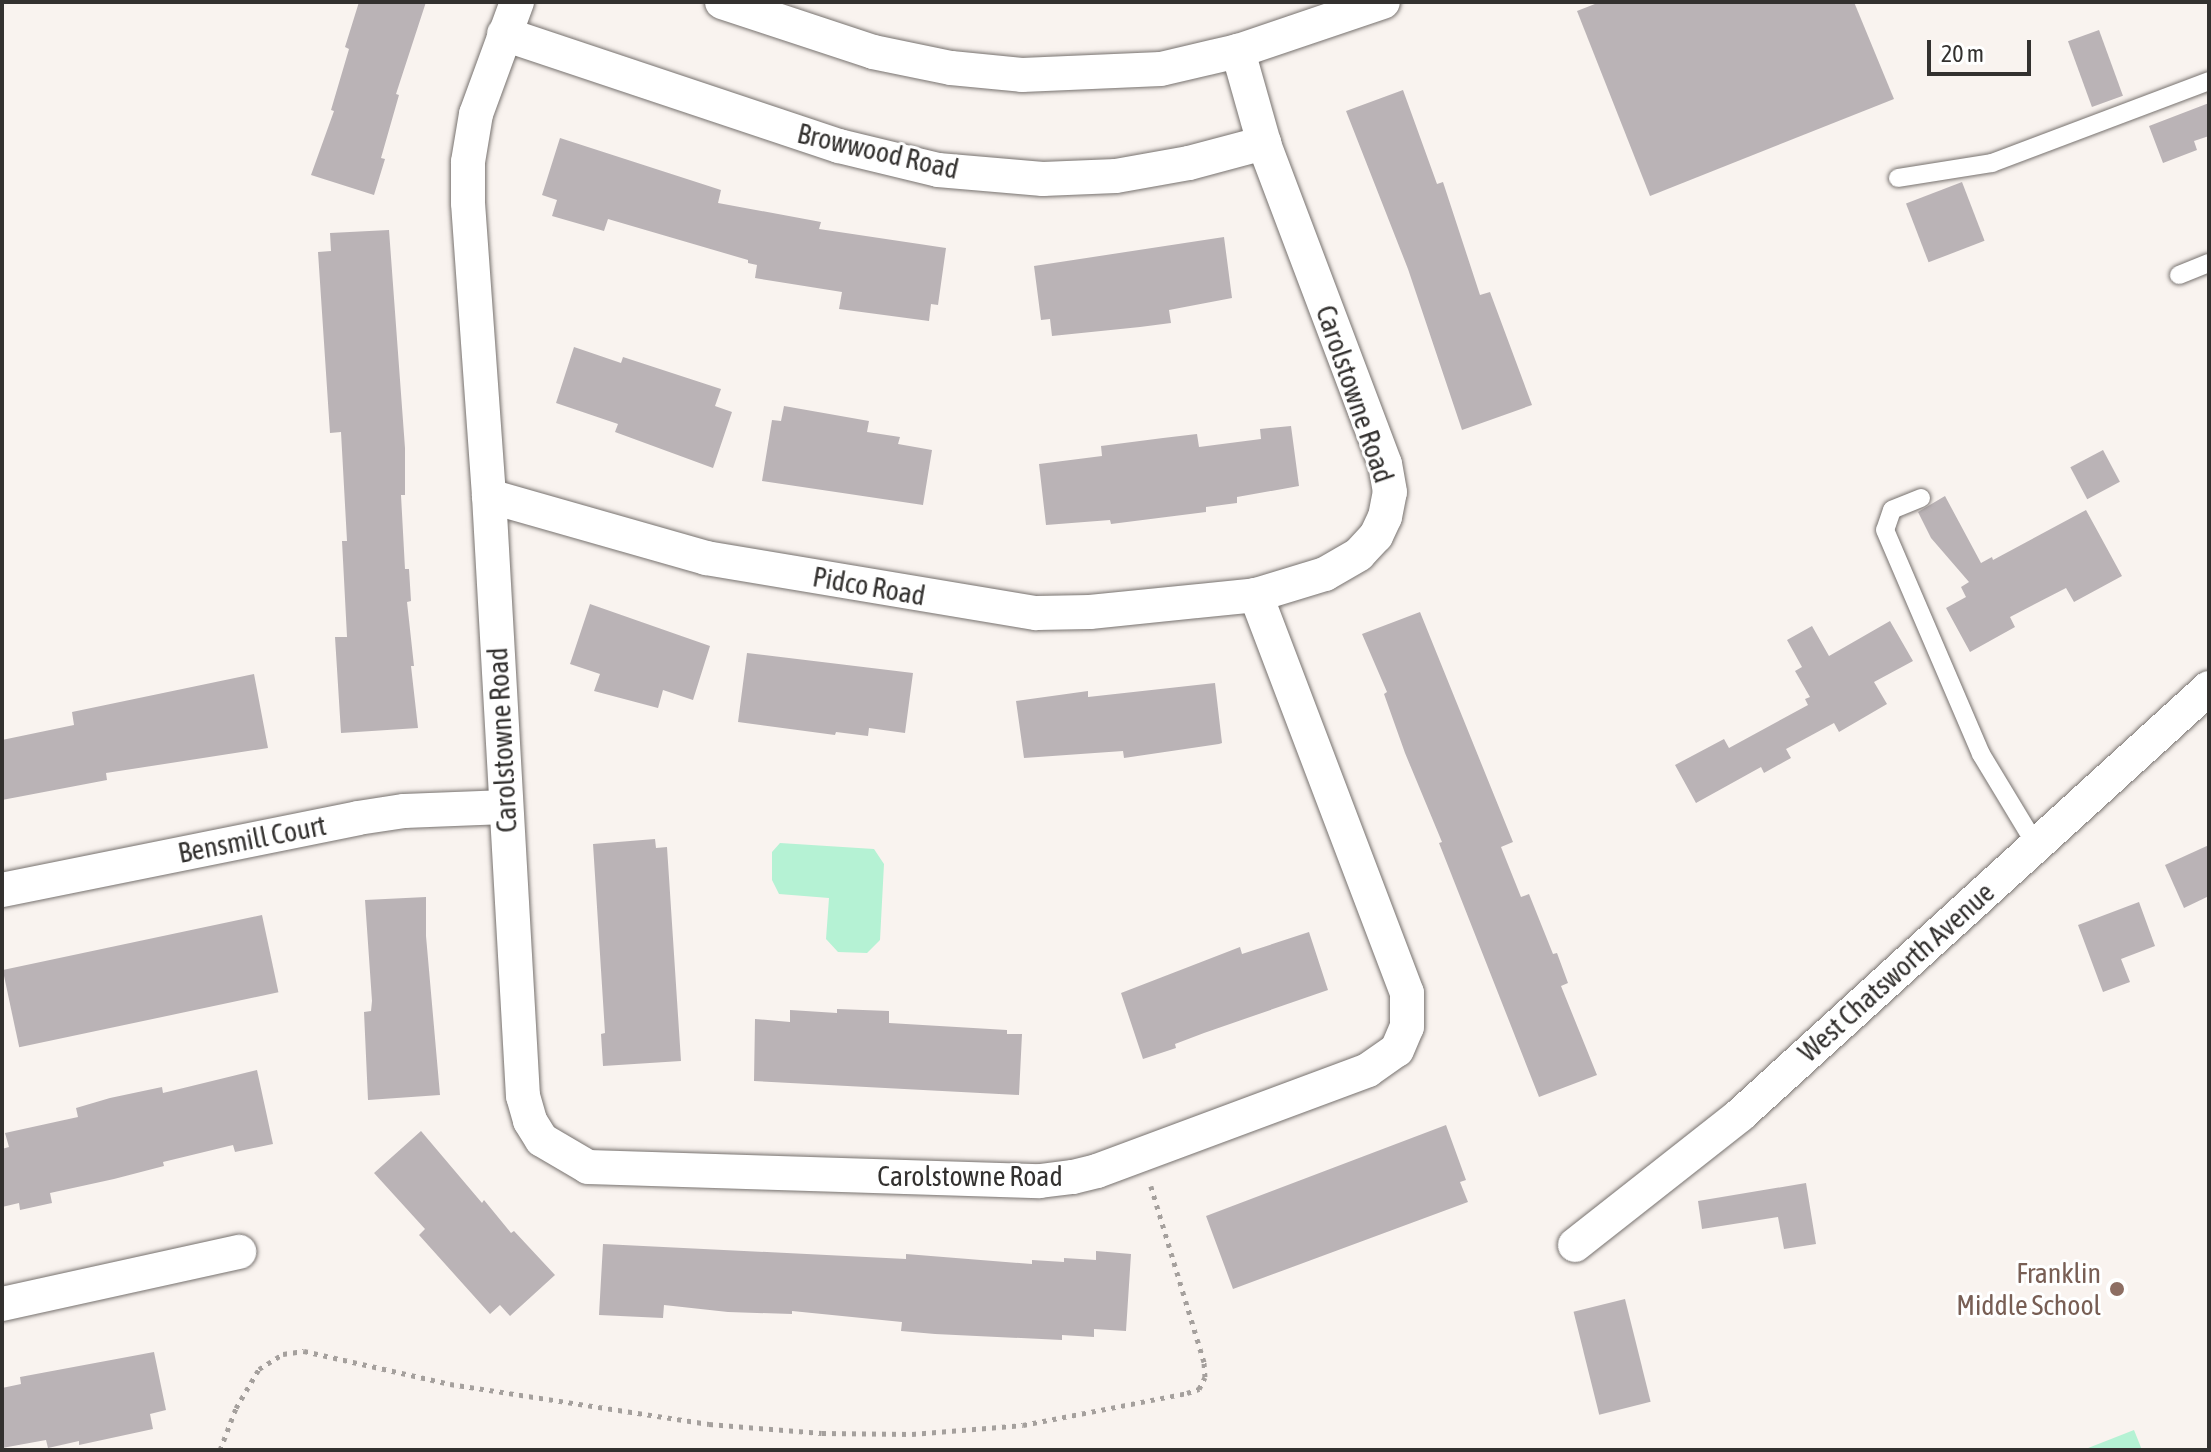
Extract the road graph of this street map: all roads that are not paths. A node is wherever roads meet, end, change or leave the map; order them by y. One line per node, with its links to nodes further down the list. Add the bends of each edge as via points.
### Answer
1 (517, 2): 4 (street, Carolstowne Road)
2 (722, 2): 5 (street, via 873,52 965,70 1093,74 1161,69)
3 (1383, 2): 5 (street)
4 (504, 34): 7 (street, Browwood Road, via 839,146 938,170 1043,179 1116,176); 11 (street, Carolstowne Road, via 476,114 468,162)
5 (1238, 51): 7 (street, Carolstowne Road)
6 (2209, 81): 8 (lane, via 1992,163)
7 (1264, 143): 13 (street, Carolstowne Road, via 1385,464 1390,492 1376,536 1359,554 1325,574)
8 (1898, 178)
9 (2209, 263): 10 (lane)
10 (2179, 275)
11 (489, 496): 13 (street, Pidco Road, via 706,558 1036,613); 15 (street, Carolstowne Road)
12 (1921, 498): 16 (lane, via 1892,510 1885,530 1981,754)
13 (1256, 595): 15 (street, Carolstowne Road, via 1407,993 1407,1027 1397,1050 1368,1070 1097,1171 1040,1181 588,1167 563,1155 542,1140 523,1096)
14 (2209, 688): 16 (street, West Chatsworth Avenue)
15 (505, 807): 17 (street, Bensmill Court, via 358,818)
16 (2036, 845): 18 (street, West Chatsworth Avenue, via 1740,1115)
17 (2, 890)
18 (1575, 1245)
19 (239, 1252): 20 (street)
20 (2, 1304)

